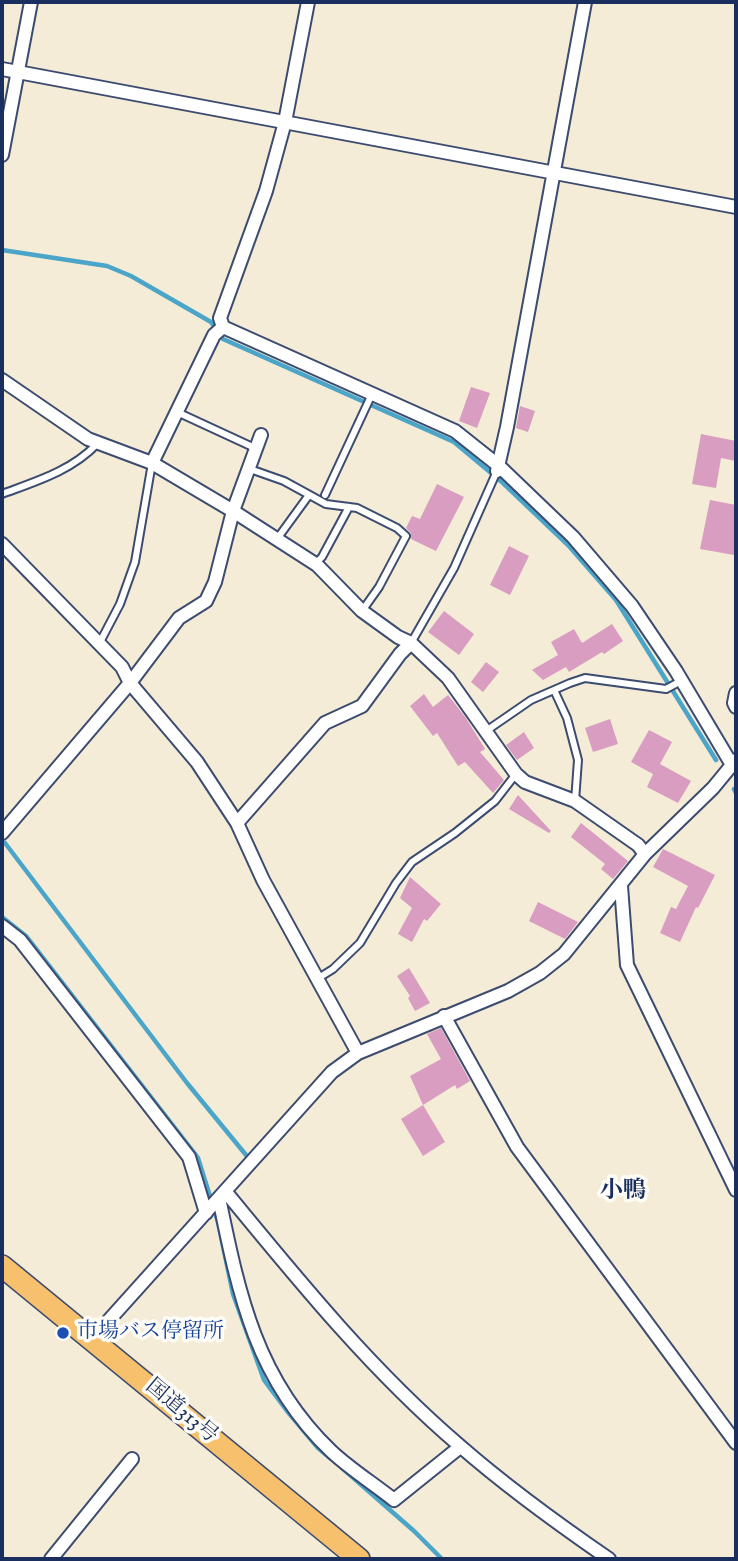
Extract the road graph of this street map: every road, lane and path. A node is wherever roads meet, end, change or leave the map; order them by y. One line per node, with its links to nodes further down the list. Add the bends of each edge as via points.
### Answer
1 (31, 2): 5 (street)
2 (308, 2): 6 (street)
3 (586, 2): 8 (street)
4 (2, 69): 5 (street)
5 (18, 72): 6 (street); 7 (street)
6 (285, 122): 8 (street); 10 (street)
7 (2, 155)
8 (554, 173): 9 (street); 19 (street)
9 (736, 208)
10 (218, 331): 12 (street); 13 (street)
11 (2, 380): 15 (street)
12 (371, 397): 19 (street, via 455,431); 22 (lane)
13 (177, 411): 16 (lane); 17 (street)
14 (261, 435): 16 (street)
15 (98, 442): 17 (street); 20 (lane, via 82,459)
16 (257, 449): 18 (street)
17 (152, 463): 24 (street); 30 (lane, via 135,562)
18 (250, 469): 21 (lane); 24 (street)
19 (496, 473): 29 (lane, via 454,568); 31 (street, via 573,537 606,573)
20 (2, 494)
21 (309, 495): 23 (lane, via 326,504); 25 (lane)
22 (325, 495)
23 (349, 507): 27 (lane); 28 (lane, via 407,536)
24 (233, 511): 25 (street); 32 (street, via 206,601 179,618)
25 (277, 539): 27 (street)
26 (2, 544): 30 (street)
27 (315, 564): 28 (street)
28 (362, 611): 29 (street)
29 (411, 643): 36 (street, via 448,678); 40 (street, via 362,706 325,723)
30 (98, 645): 32 (street, via 122,667)
31 (681, 681): 33 (lane, via 666,689 585,678); 37 (street)
32 (130, 682): 40 (street, via 197,762); 41 (street)
33 (554, 690): 36 (lane); 39 (lane, via 578,760)
34 (736, 693): 35 (street)
35 (736, 706)
36 (486, 731): 38 (street)
37 (734, 763): 42 (street)
38 (516, 774): 39 (street, via 525,782); 45 (lane, via 495,801 412,862 360,943)
39 (575, 801): 42 (street)
40 (237, 823): 45 (street)
41 (2, 833)
42 (645, 854): 43 (street)
43 (621, 886): 46 (street, via 564,954 540,973); 48 (street, via 628,965)
44 (2, 926): 50 (street, via 20,940 189,1157)
45 (317, 979): 47 (street)
46 (444, 1016): 47 (street); 53 (street, via 517,1147)
47 (358, 1053): 49 (street, via 332,1072)
48 (736, 1190)
49 (222, 1194): 50 (street); 54 (street, via 394,1385); 54 (street, via 236,1282 263,1356 293,1407 332,1452 394,1500)
50 (206, 1213): 52 (street)
51 (2, 1266): 52 (highway, 国道313号)
52 (92, 1339): 57 (highway, 国道313号)
53 (736, 1443)
54 (460, 1447): 58 (street)
55 (132, 1460): 56 (street)
56 (51, 1559)
57 (359, 1559)
58 (609, 1559)

